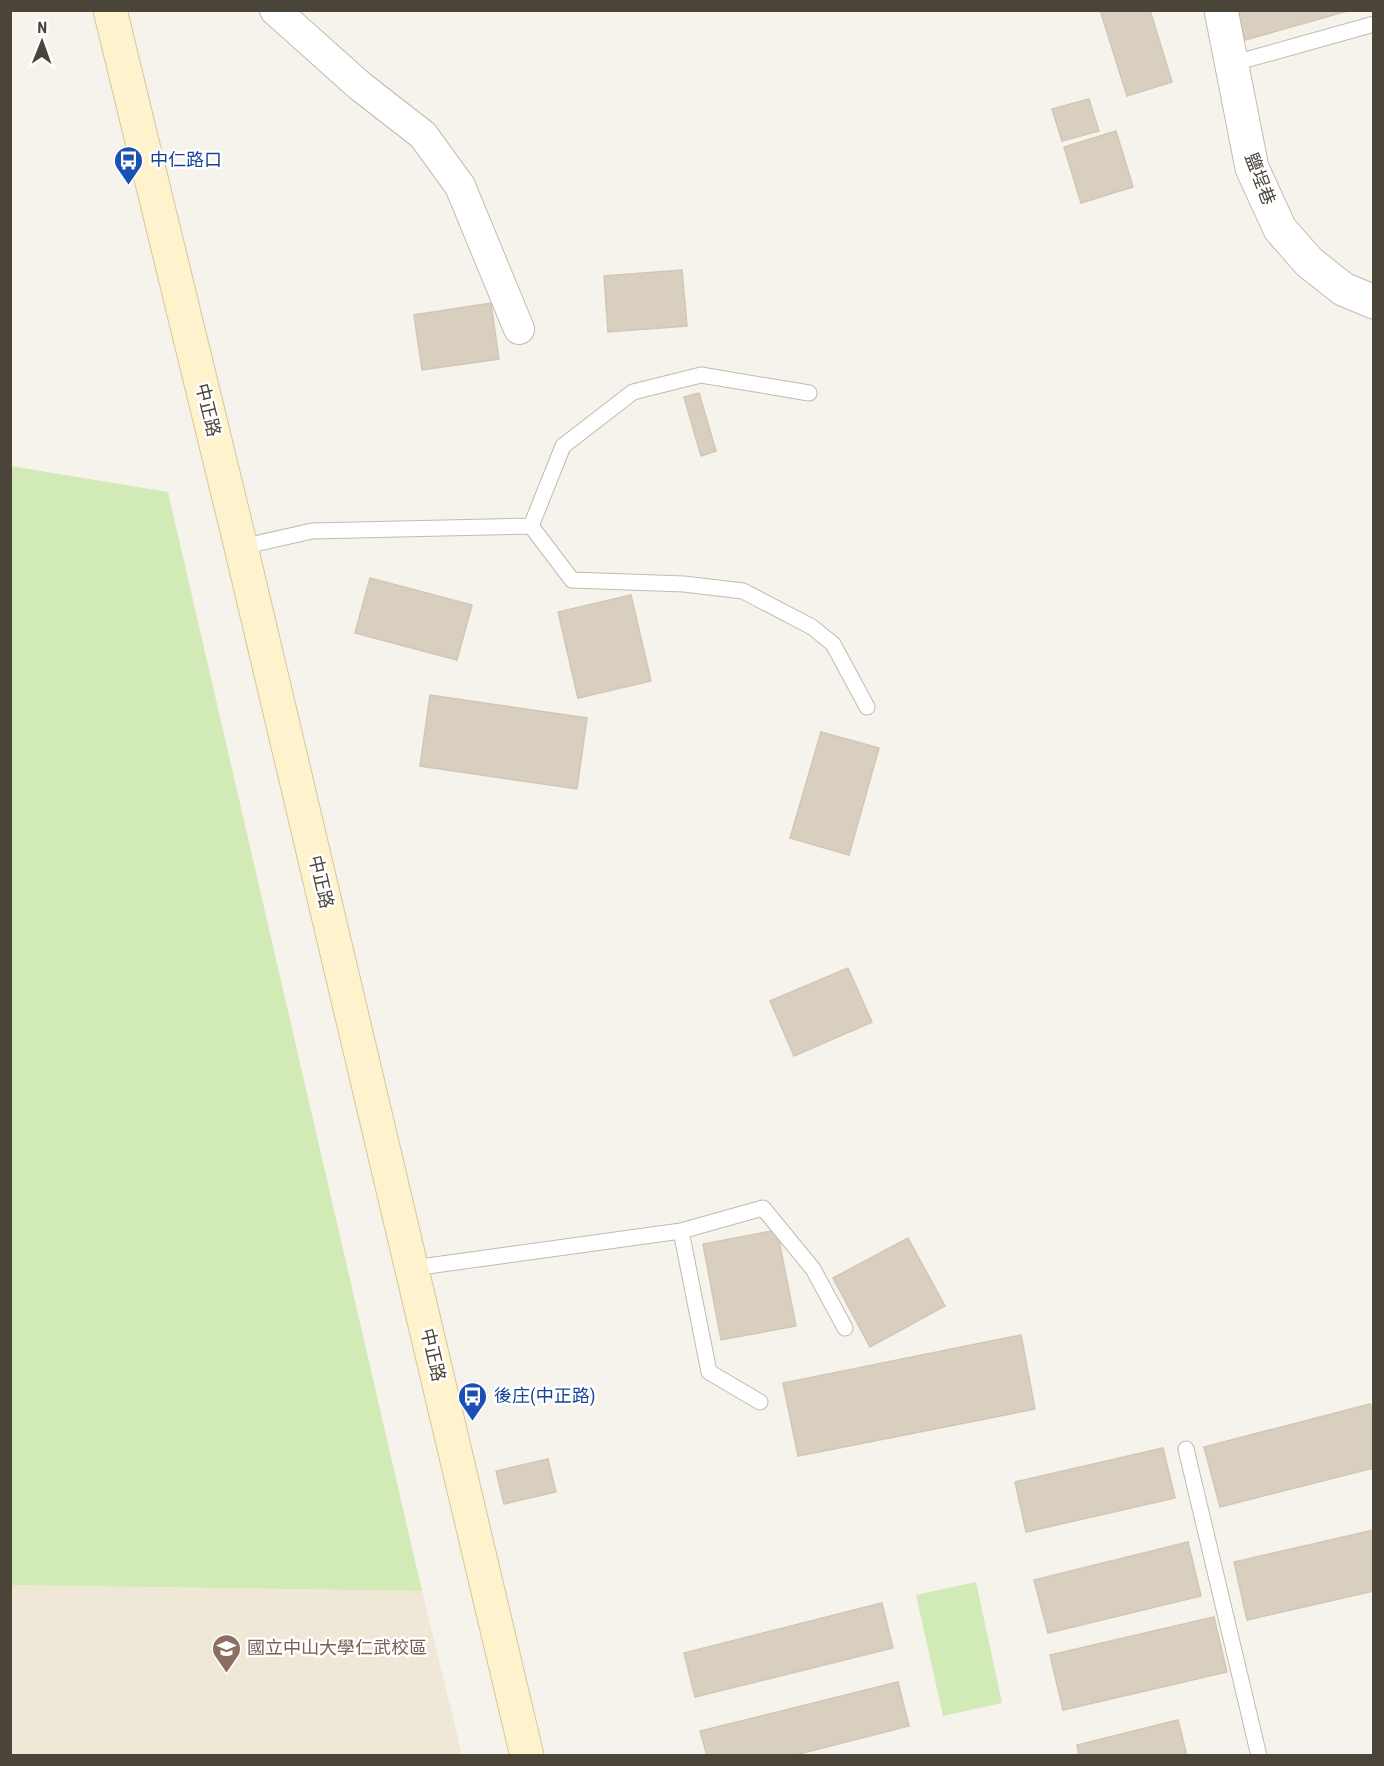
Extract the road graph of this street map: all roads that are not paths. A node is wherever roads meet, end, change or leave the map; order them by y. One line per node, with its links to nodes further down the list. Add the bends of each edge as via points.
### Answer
1 (110, 10): 10 (main road, 中正路)
2 (275, 10): 7 (street, via 360,86 423,135 460,186)
3 (1221, 10): 5 (street, 鹽埕巷)
4 (1374, 24): 5 (lane)
5 (1231, 64): 6 (street, 鹽埕巷, via 1252,168 1280,229 1309,262 1343,289)
6 (1374, 302)
7 (519, 329)
8 (809, 393): 9 (lane, via 701,375 633,392 563,446)
9 (531, 526): 10 (lane, via 312,531); 11 (lane, via 572,580 684,584 742,591 812,627 833,644)
10 (241, 547): 13 (main road, 中正路)
11 (867, 707)
12 (681, 1231): 13 (lane); 14 (lane, via 763,1208 813,1269); 15 (lane, via 709,1372)
13 (413, 1268): 17 (main road, 中正路)
14 (845, 1328)
15 (760, 1402)
16 (1186, 1449): 18 (lane)
17 (527, 1755)
18 (1259, 1755)

